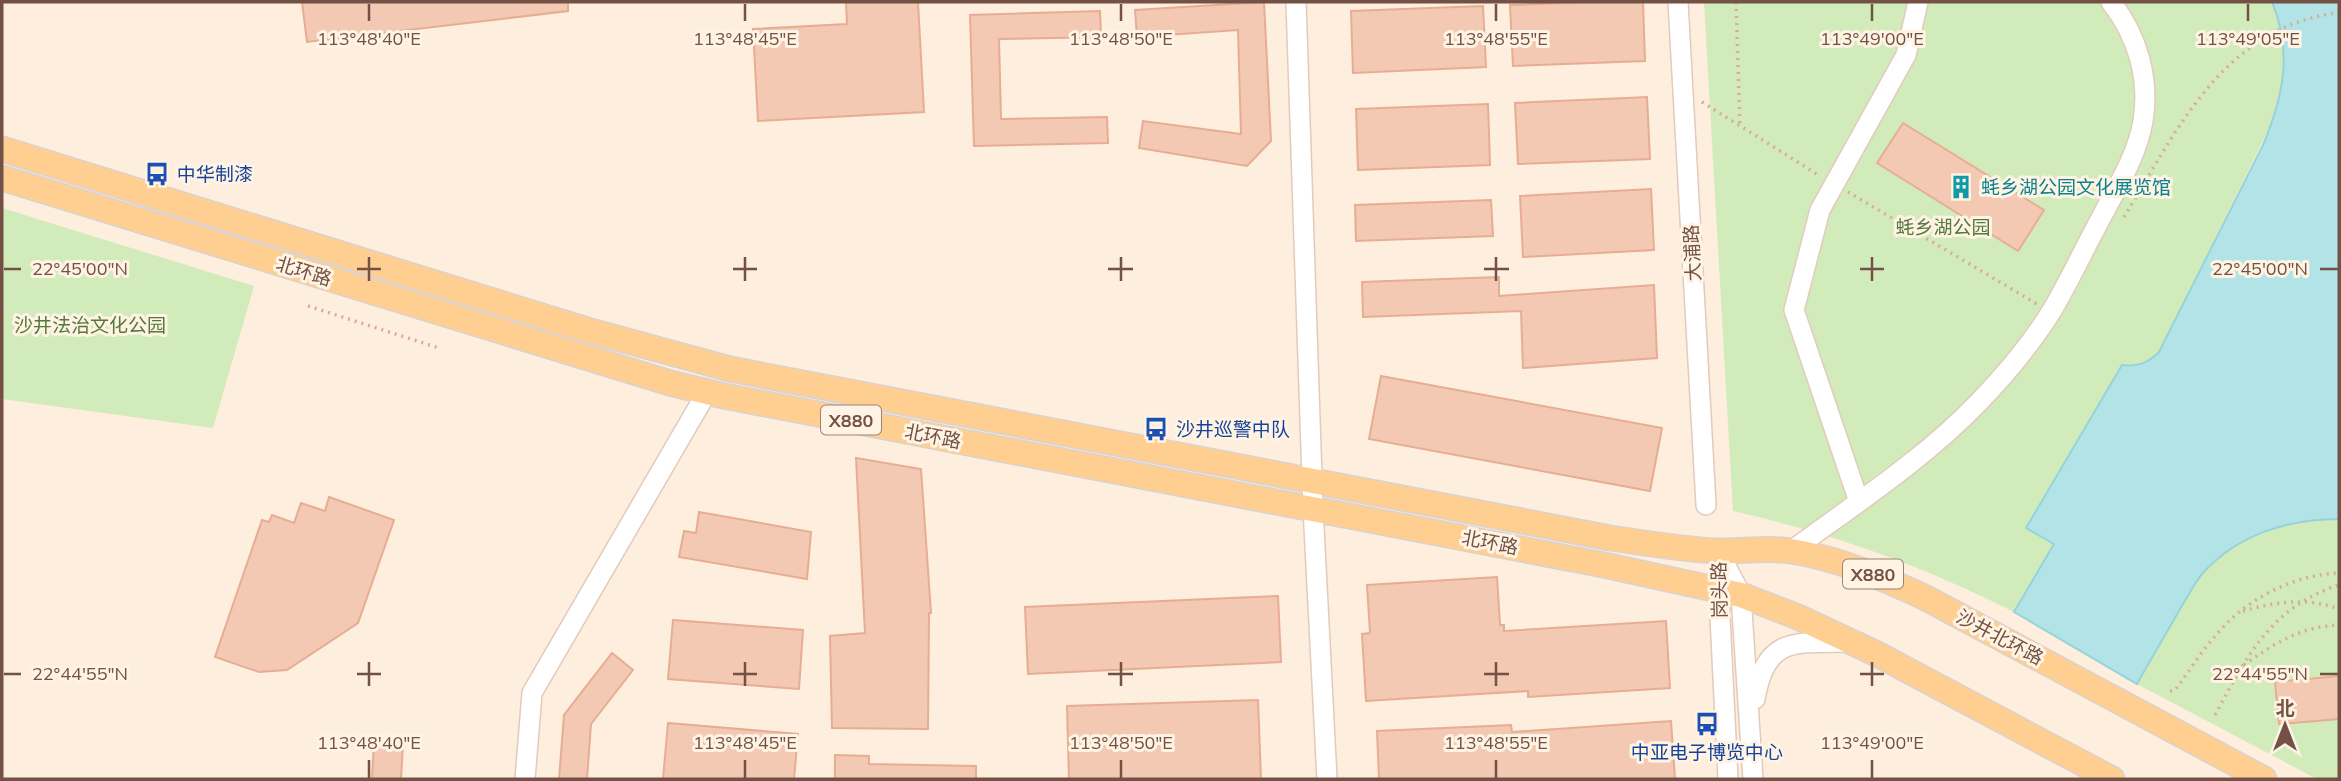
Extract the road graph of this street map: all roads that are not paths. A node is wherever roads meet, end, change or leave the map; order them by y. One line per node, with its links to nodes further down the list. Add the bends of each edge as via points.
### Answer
1 (1296, 2): 8 (street)
2 (1678, 2): 10 (street, 大浦路)
3 (1917, 2): 9 (street, via 1906,55 1820,210 1794,310)
4 (2110, 2): 9 (street, via 2130,32 2144,76 2143,121 2129,164 2051,312 2029,344 1979,403 1922,456)
5 (2, 149): 8 (main road, 北环路 / X880, via 677,356)
6 (2, 177): 7 (main road, 北环路 / X880, via 579,357)
7 (708, 392): 11 (main road, 北环路 / X880); 17 (street, via 532,693)
8 (1312, 480): 11 (street); 12 (main road, 北环路 / X880, via 1610,538)
9 (1859, 502): 13 (street)
10 (1706, 505)
11 (1313, 508): 14 (main road, 北环路 / X880); 18 (street)
12 (1718, 551): 13 (main road, 沙井北环路 / X880); 14 (street, 岗头路)
13 (1791, 551): 22 (main road, 沙井北环路 / X880, via 1879,577 1926,598)
14 (1729, 592): 15 (main road, X880); 16 (street, 岗头路); 19 (street, 岗头路)
15 (1852, 642): 16 (street, via 1784,647 1768,659 1759,676); 21 (main road, X880)
16 (1750, 724): 20 (street, 岗头路)
17 (525, 779)
18 (1327, 779)
19 (1728, 779)
20 (1753, 779)
21 (2112, 779)
22 (2264, 779)

